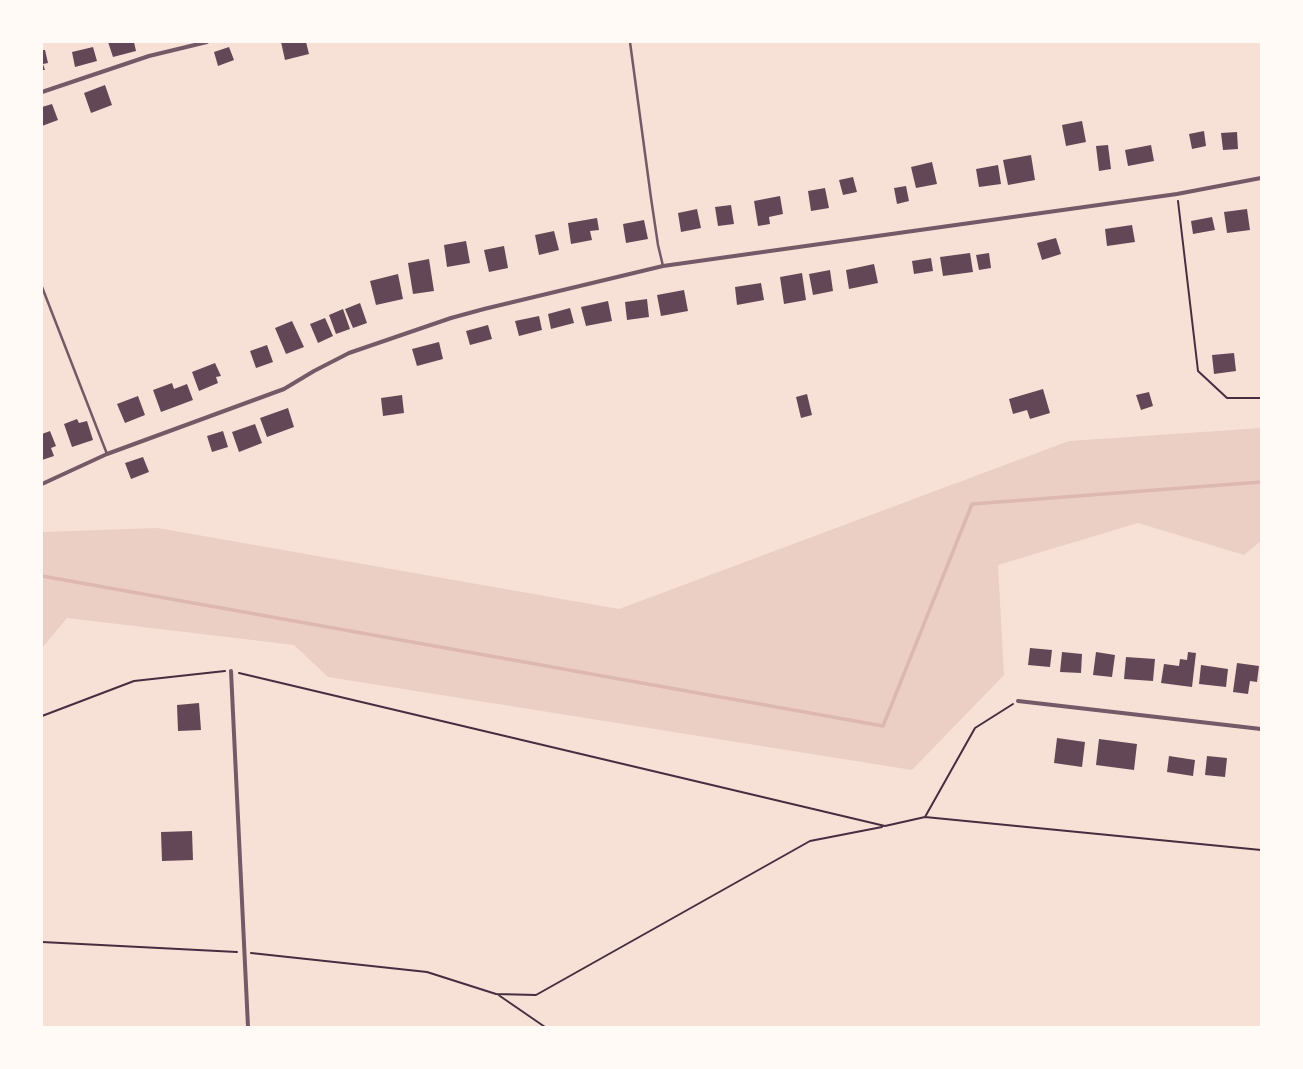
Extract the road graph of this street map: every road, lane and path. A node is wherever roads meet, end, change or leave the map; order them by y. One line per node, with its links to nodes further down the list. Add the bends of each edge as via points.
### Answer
1 (207, 42): 3 (street, via 149,56)
2 (630, 42): 6 (lane, via 650,198)
3 (42, 92)
4 (1261, 178): 5 (street)
5 (1177, 194): 6 (street); 8 (path, via 1198,371 1227,398)
6 (663, 266): 9 (street, via 451,318 349,353 284,389)
7 (42, 287): 9 (lane)
8 (1261, 398)
9 (107, 454): 10 (street)
10 (42, 484)
11 (231, 671): 13 (path, via 134,681); 16 (path); 19 (street)
12 (1018, 701): 14 (street); 15 (path, via 975,728)
13 (42, 716)
14 (1261, 729)
15 (926, 817): 16 (path); 17 (path)
16 (884, 826): 20 (path, via 810,840 536,995)
17 (1261, 850)
18 (42, 942): 19 (path)
19 (245, 952): 20 (path, via 427,972); 21 (street)
20 (496, 994): 22 (path)
21 (248, 1027)
22 (545, 1027)

